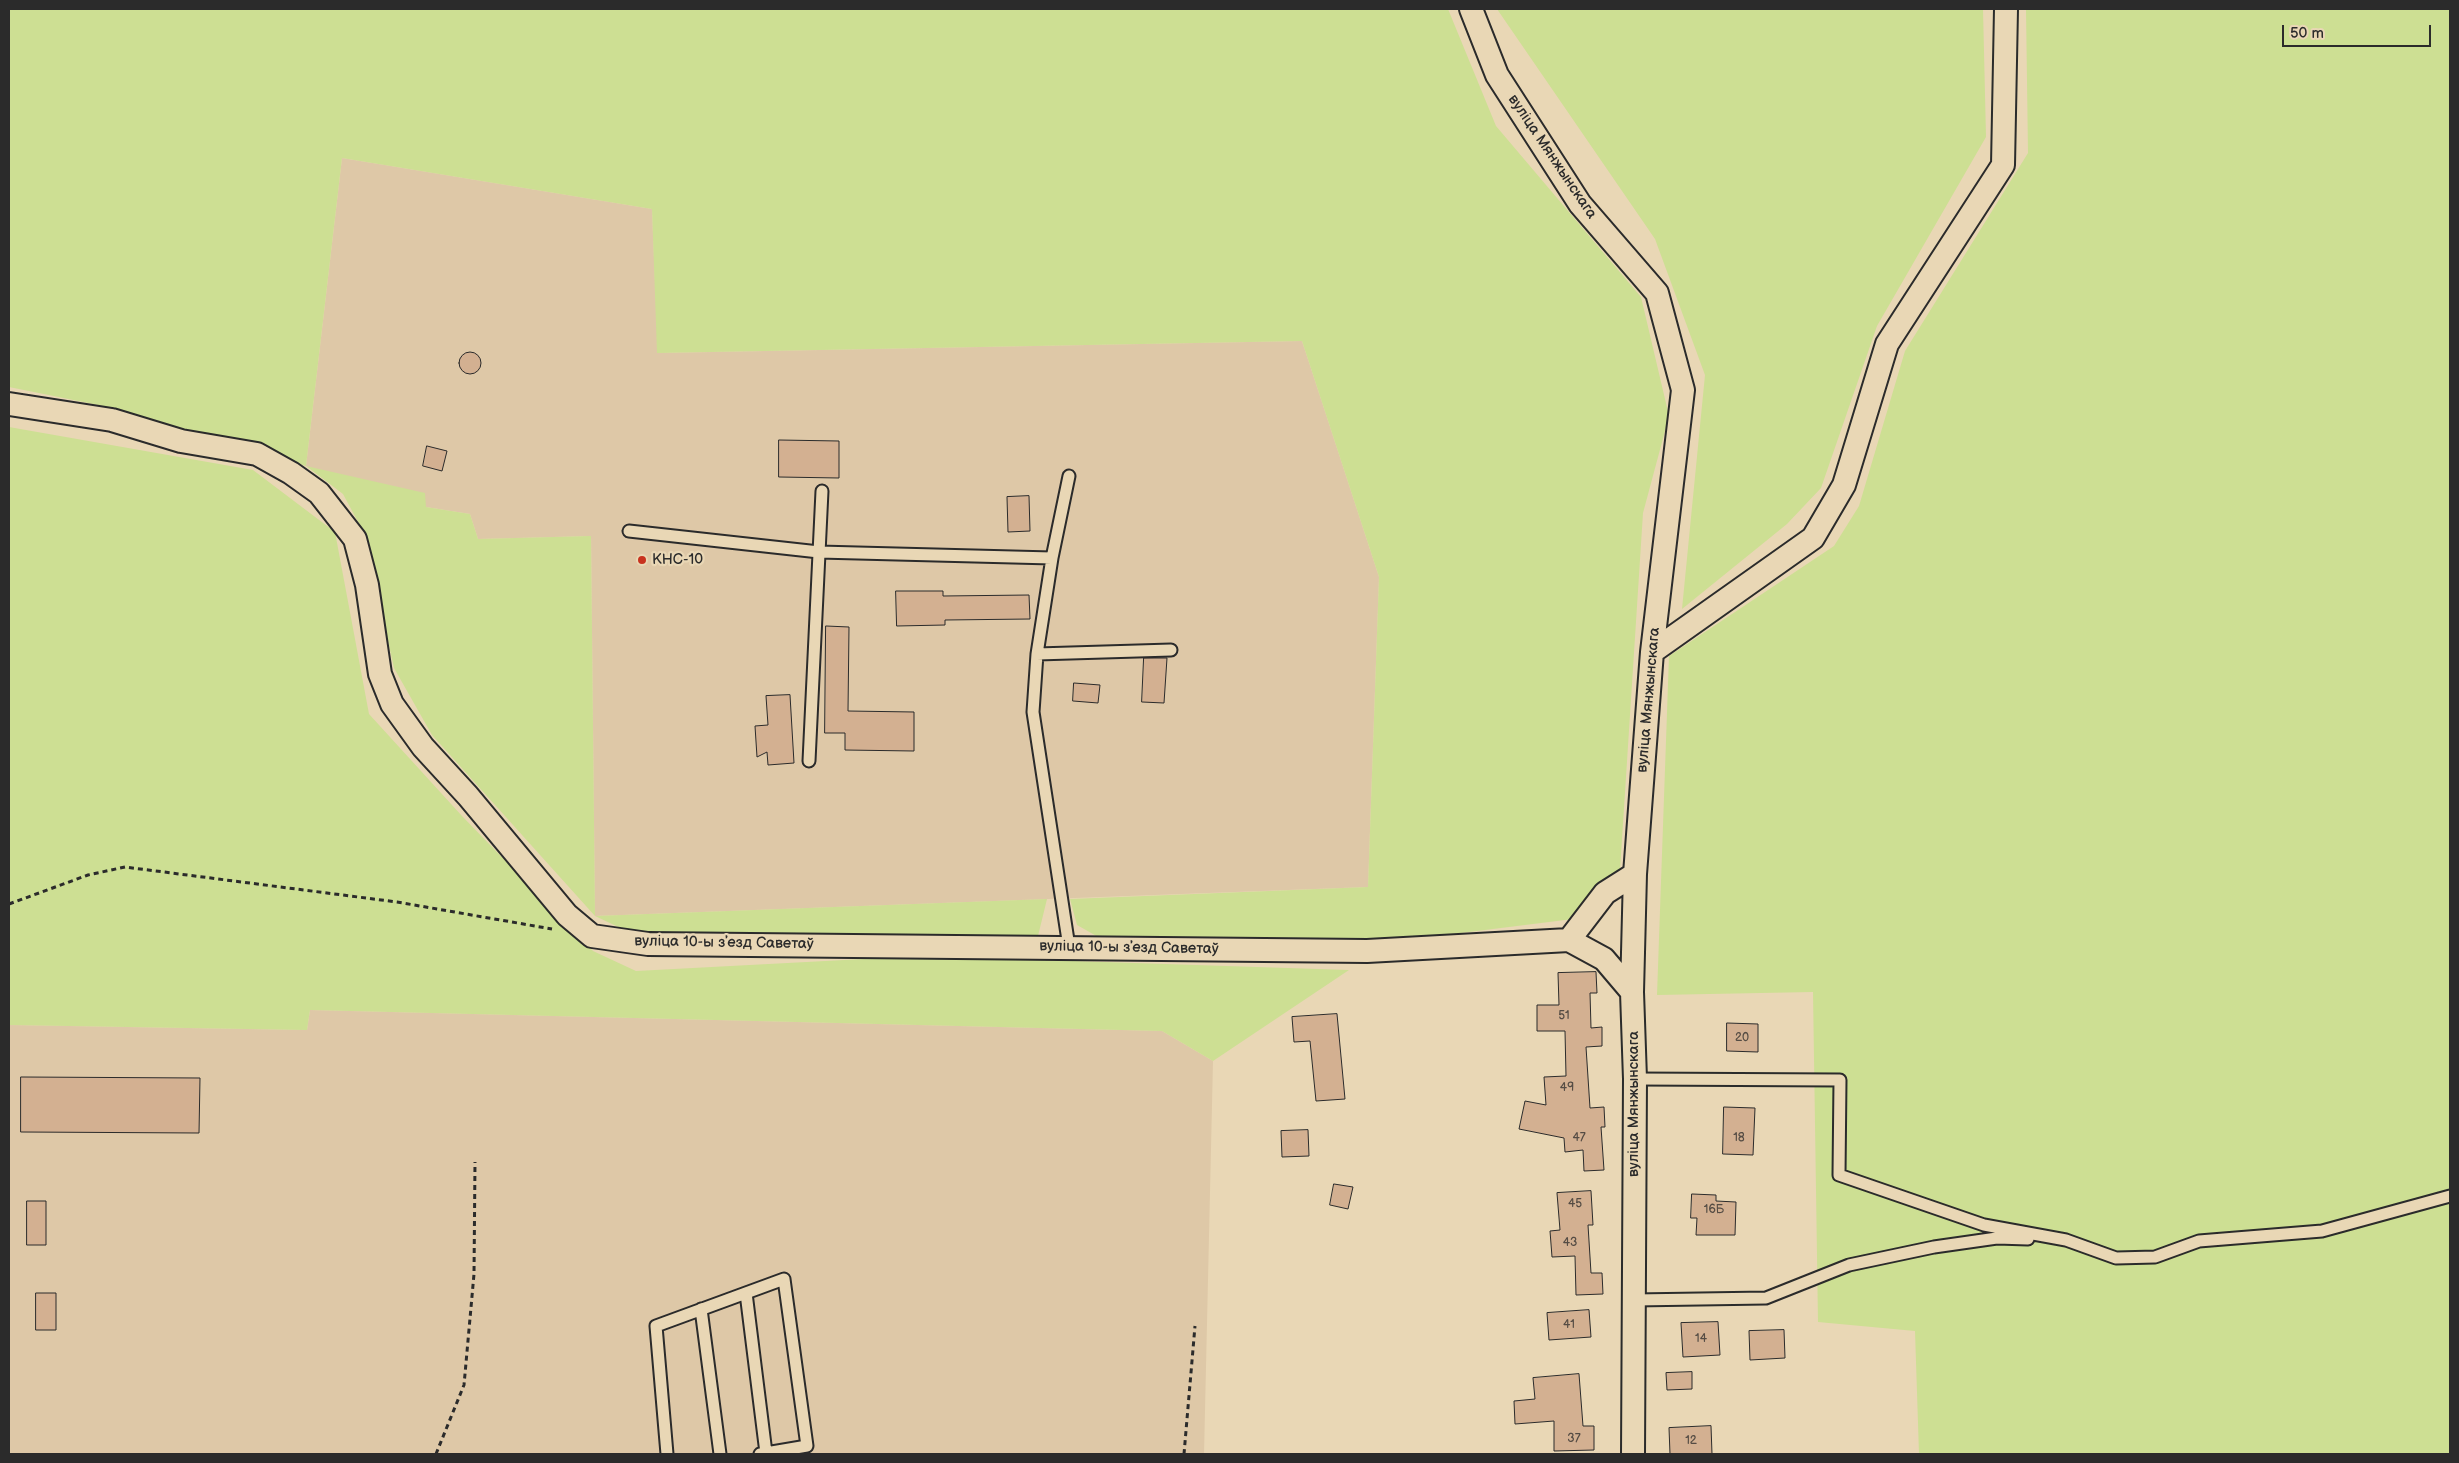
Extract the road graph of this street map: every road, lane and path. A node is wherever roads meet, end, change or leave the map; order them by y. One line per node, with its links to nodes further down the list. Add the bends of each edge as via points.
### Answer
1 (1471, 9): 10 (street, вуліца Мянжынскага, via 1497,75 1574,196 1657,293 1684,390)
2 (2006, 9): 10 (street, via 2003,165 1887,344 1844,485 1813,538)
3 (9, 404): 17 (street, вуліца 10-ы зʼезд Саветаў, via 112,420 181,441 258,454 320,493 355,539 367,585 380,674 392,704 423,747 567,915 592,936 648,944)
4 (1069, 476): 8 (lane)
5 (822, 491): 7 (lane)
6 (629, 531): 7 (lane)
7 (819, 552): 8 (lane); 12 (lane)
8 (1052, 558): 11 (lane)
9 (1171, 650): 11 (lane)
10 (1652, 652): 13 (street, вуліца Мянжынскага)
11 (1037, 654): 17 (lane, via 1033,712)
12 (809, 761)
13 (1635, 874): 16 (street, via 1605,893); 18 (street, вуліца Мянжынскага)
14 (9, 904): 15 (path, via 88,875 124,867 397,902)
15 (553, 929)
16 (1569, 940): 17 (street, вуліца 10-ы зʼезд Саветаў, via 1367,951); 18 (street, via 1604,960)
17 (1069, 947)
18 (1632, 992): 19 (street, вуліца Мянжынскага)
19 (1635, 1079): 22 (lane, via 1840,1080 1839,1175 1984,1225); 24 (street, вуліца Мянжынскага)
20 (475, 1162): 27 (path, via 474,1274 464,1385)
21 (2450, 1196): 22 (lane, via 2322,1231 2199,1241 2155,1257 2116,1258)
22 (2066, 1240): 24 (lane, via 1997,1238 1934,1247 1849,1265 1766,1298)
23 (746, 1293): 25 (lane); 30 (lane); 30 (lane, via 784,1279 807,1446)
24 (1634, 1300): 32 (street, вуліца Мянжынскага)
25 (701, 1309): 28 (lane, via 656,1326); 29 (lane)
26 (1195, 1326): 31 (path)
27 (436, 1454)
28 (667, 1454)
29 (720, 1454)
30 (763, 1454)
31 (1184, 1454)
32 (1633, 1454)

